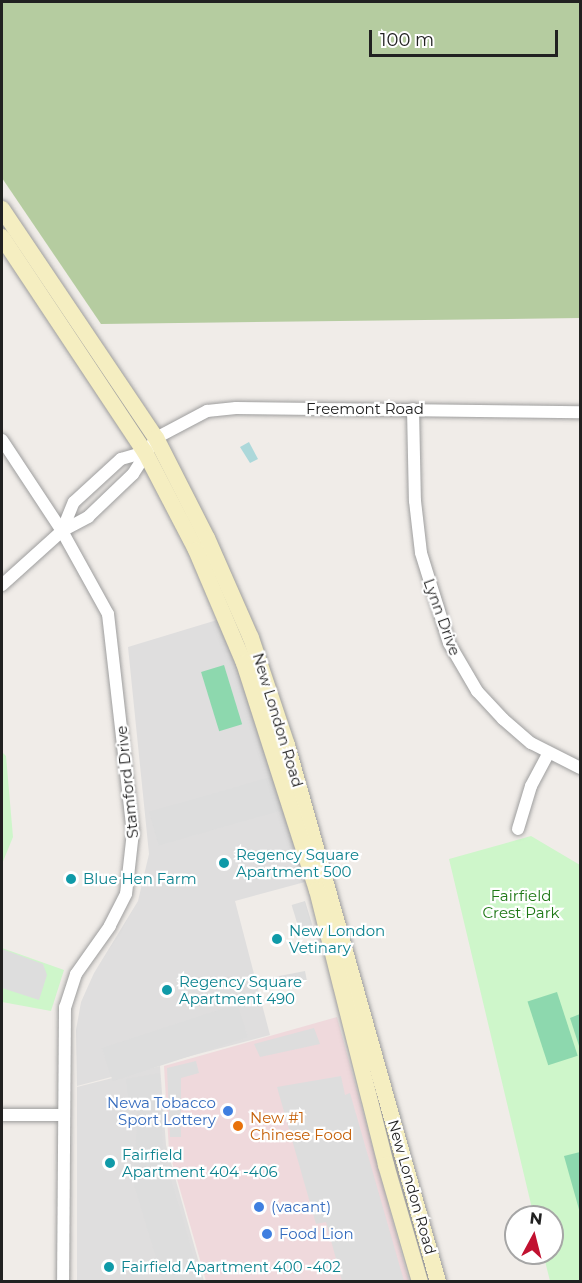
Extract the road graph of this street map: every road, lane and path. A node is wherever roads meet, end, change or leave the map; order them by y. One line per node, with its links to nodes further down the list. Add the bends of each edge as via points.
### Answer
1 (2, 209): 5 (main road, New London Road)
2 (2, 237): 7 (main road, New London Road)
3 (413, 409): 4 (street, Freemont Road); 5 (street, Freemont Road, via 221,409 194,416); 10 (street, Lynn Drive, via 415,501 422,553 449,643 489,705 516,732)
4 (580, 412)
5 (156, 438): 7 (street); 17 (main road, New London Road, via 207,538 262,666)
6 (2, 440): 8 (street, Stamford Drive)
7 (145, 452): 8 (street, via 133,474 88,517); 8 (street, via 121,459 74,502); 16 (main road, New London Road, via 196,550 244,663 278,758)
8 (62, 531): 9 (street); 14 (street, Stamford Drive, via 108,614 133,832 131,874 123,902 76,974 65,1007)
9 (2, 585)
10 (548, 754): 11 (street, Lynn Drive); 12 (street, via 531,786)
11 (580, 768)
12 (518, 829)
13 (2, 1115): 14 (street)
14 (62, 1115): 15 (street, Stamford Drive)
15 (63, 1281)
16 (420, 1281)
17 (438, 1281)

